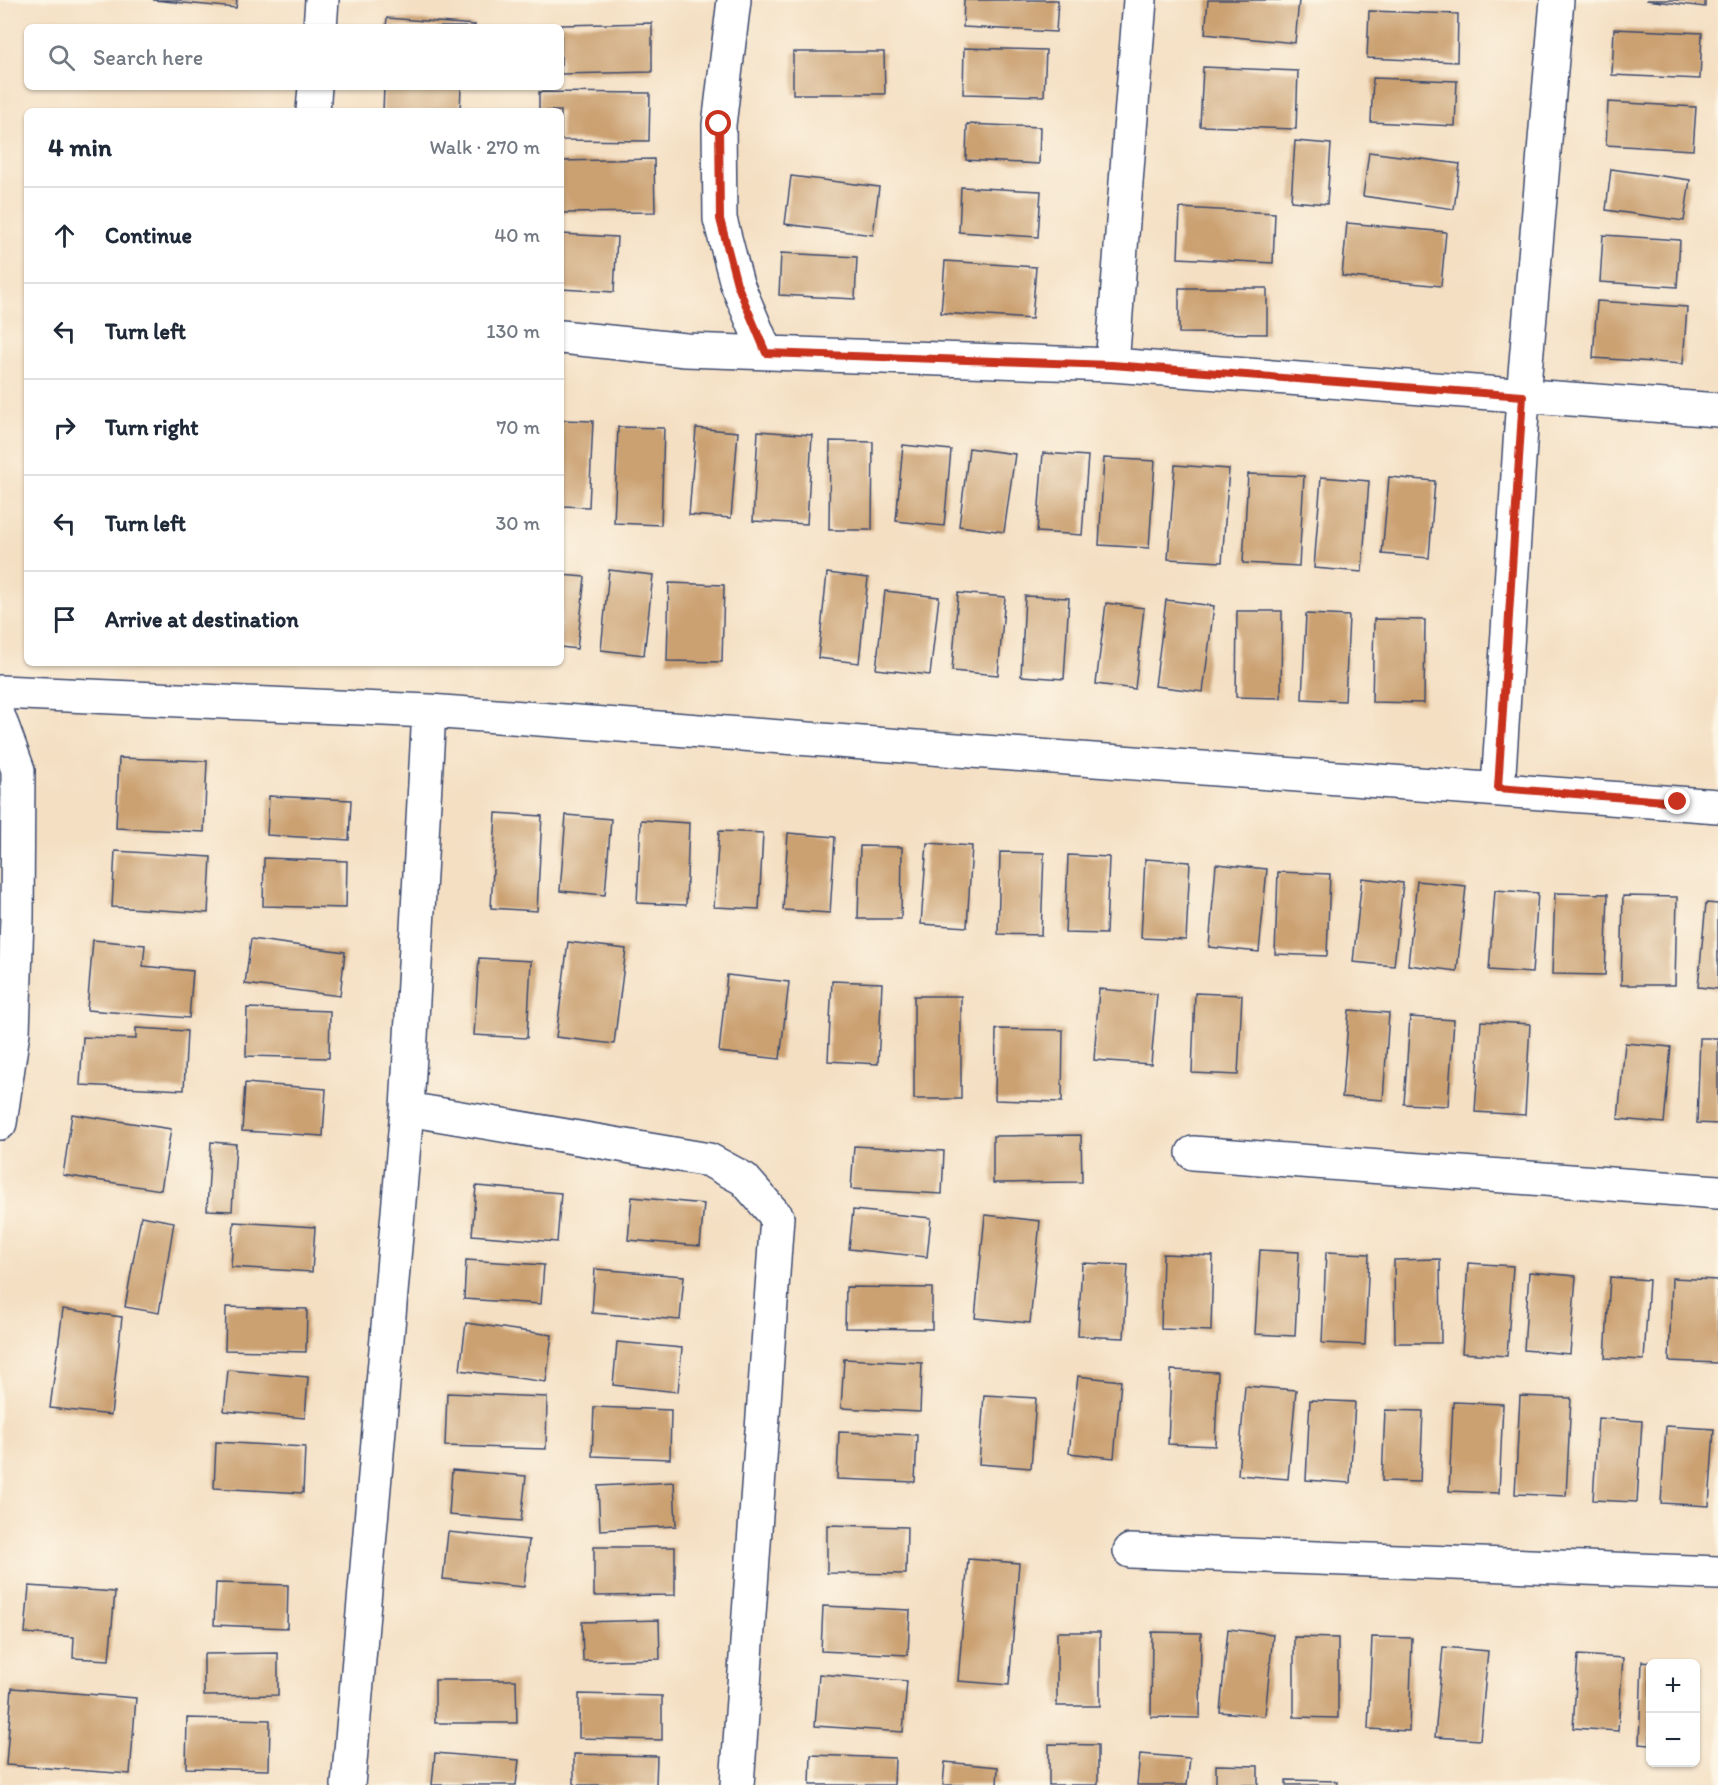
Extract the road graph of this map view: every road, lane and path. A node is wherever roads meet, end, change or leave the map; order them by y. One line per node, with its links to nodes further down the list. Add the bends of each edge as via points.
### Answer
1 (322, 0): 5 (street)
2 (734, 0): 9 (street, via 719,124 720,219 737,284)
3 (1140, 0): 10 (street)
4 (1557, 0): 11 (street)
5 (320, 24)
6 (315, 90): 7 (street)
7 (313, 108)
8 (564, 337): 9 (street, via 686,350)
9 (766, 353): 10 (street)
10 (1112, 365): 11 (street)
11 (1523, 396): 12 (street); 16 (street)
12 (1718, 410)
13 (0, 692): 14 (street)
14 (429, 711): 16 (street); 19 (street)
15 (0, 720): 18 (street, via 18,770)
16 (1498, 788): 17 (street)
17 (1718, 806)
18 (9, 917): 20 (street, via 13,1032)
19 (407, 1109): 25 (street); 26 (street, via 709,1160 744,1179 777,1216)
20 (0, 1123)
21 (1193, 1153): 22 (street)
22 (1718, 1192)
23 (1130, 1551): 24 (street)
24 (1718, 1573)
25 (348, 1785)
26 (737, 1785)

